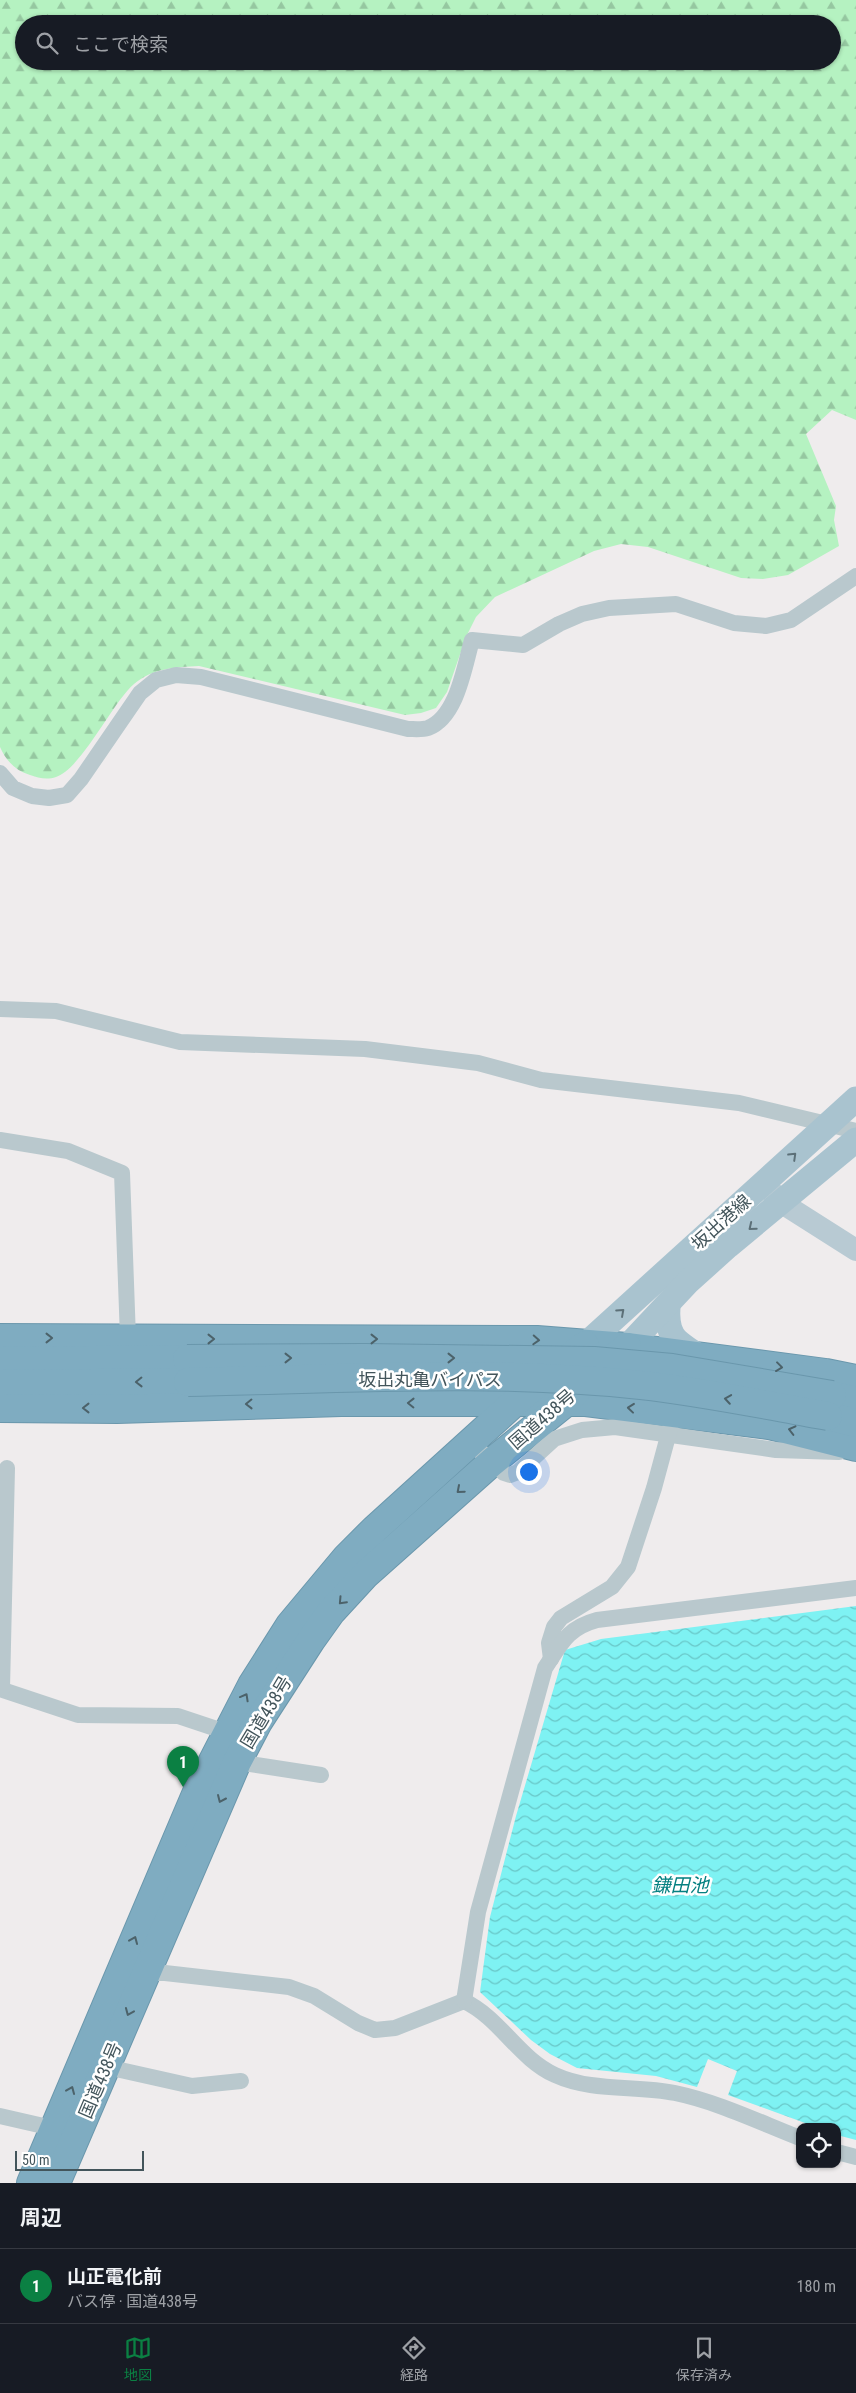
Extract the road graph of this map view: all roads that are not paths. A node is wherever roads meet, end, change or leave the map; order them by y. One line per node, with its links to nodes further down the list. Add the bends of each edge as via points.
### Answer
1 (856, 576): 2 (street, via 791,620 766,626 734,624 676,604 609,608 582,614 523,646 472,640 451,708 441,720 426,728 408,729 200,677 176,675 162,678 140,693 81,779 66,795 50,798 32,796 13,788)
2 (0, 773)
3 (0, 1009): 5 (street, via 56,1011 180,1042 365,1049 478,1063 541,1080 739,1103)
4 (856, 1099): 5 (main road, 坂出港線)
5 (828, 1123): 6 (street); 9 (main road, 坂出港線, one-way to 5)
6 (856, 1131)
7 (0, 1140): 14 (street, via 68,1151 122,1173)
8 (856, 1140): 10 (main road, 坂出港線)
9 (764, 1184): 10 (street); 15 (main road, 坂出港線, one-way to 9)
10 (782, 1203): 11 (street); 12 (main road, 坂出港線, one-way to 12, via 688,1282)
11 (856, 1250)
12 (668, 1306): 16 (main road, 坂出港線); 17 (main road, via 667,1324 671,1335)
13 (0, 1338): 14 (highway, one-way to 14)
14 (128, 1338): 15 (highway, one-way to 15, via 537,1340)
15 (585, 1345): 16 (highway); 22 (highway, 国道438号)
16 (627, 1347): 17 (highway); 23 (highway, 国道438号)
17 (700, 1356): 20 (highway, one-way to 20)
18 (0, 1361): 19 (highway, 坂出丸亀バイパス)
19 (187, 1370): 21 (highway, 坂出丸亀バイパス, one-way to 21); 25 (highway, 坂出丸亀バイパス, bridge, via 550,1379)
20 (856, 1379)
21 (0, 1384)
22 (515, 1402): 23 (highway); 24 (highway); 29 (highway, 国道438号)
23 (565, 1403): 27 (highway, one-way to 23, via 586,1402); 31 (highway, 国道438号)
24 (448, 1404): 26 (highway, one-way to 26, via 341,1402); 32 (highway, via 461,1417 465,1438)
25 (839, 1404): 28 (highway, 坂出丸亀バイパス)
26 (0, 1408)
27 (671, 1423): 30 (highway, via 769,1425); 31 (street, via 582,1430 554,1439 518,1472 510,1475); 35 (street, via 628,1567 612,1586 561,1618 549,1643)
28 (856, 1423)
29 (470, 1442): 31 (street); 32 (highway, 国道438号)
30 (850, 1450)
31 (492, 1462): 38 (highway, 国道438号, one-way to 38, via 394,1548 331,1612 277,1692)
32 (447, 1464): 37 (highway, 国道438号, one-way to 32, via 290,1625 312,1597 346,1558)
33 (7, 1468): 36 (street)
34 (856, 1588): 35 (street, via 597,1620 580,1625 568,1634)
35 (551, 1659): 41 (street, via 545,1668 478,1912)
36 (1, 1689): 37 (street, via 78,1714 178,1716)
37 (226, 1732): 40 (highway, 国道438号, one-way to 37, via 197,1792)
38 (236, 1762): 39 (street); 40 (highway, 国道438号, one-way to 40)
39 (321, 1775)
40 (134, 1972): 41 (street, via 289,1987 314,1996 374,2030 394,2028); 42 (highway, 国道438号, one-way to 42); 45 (highway, 国道438号, one-way to 40)
41 (464, 2001): 46 (street, via 478,2008 532,2060 554,2075 585,2085 638,2088 706,2102)
42 (107, 2066): 43 (street, via 192,2086); 45 (highway, 国道438号)
43 (241, 2081)
44 (0, 2116): 45 (street)
45 (66, 2132): 49 (highway, 国道438号); 50 (highway, 国道438号)
46 (796, 2136)
47 (841, 2153): 48 (street)
48 (856, 2157)
49 (31, 2183)
50 (56, 2183)

